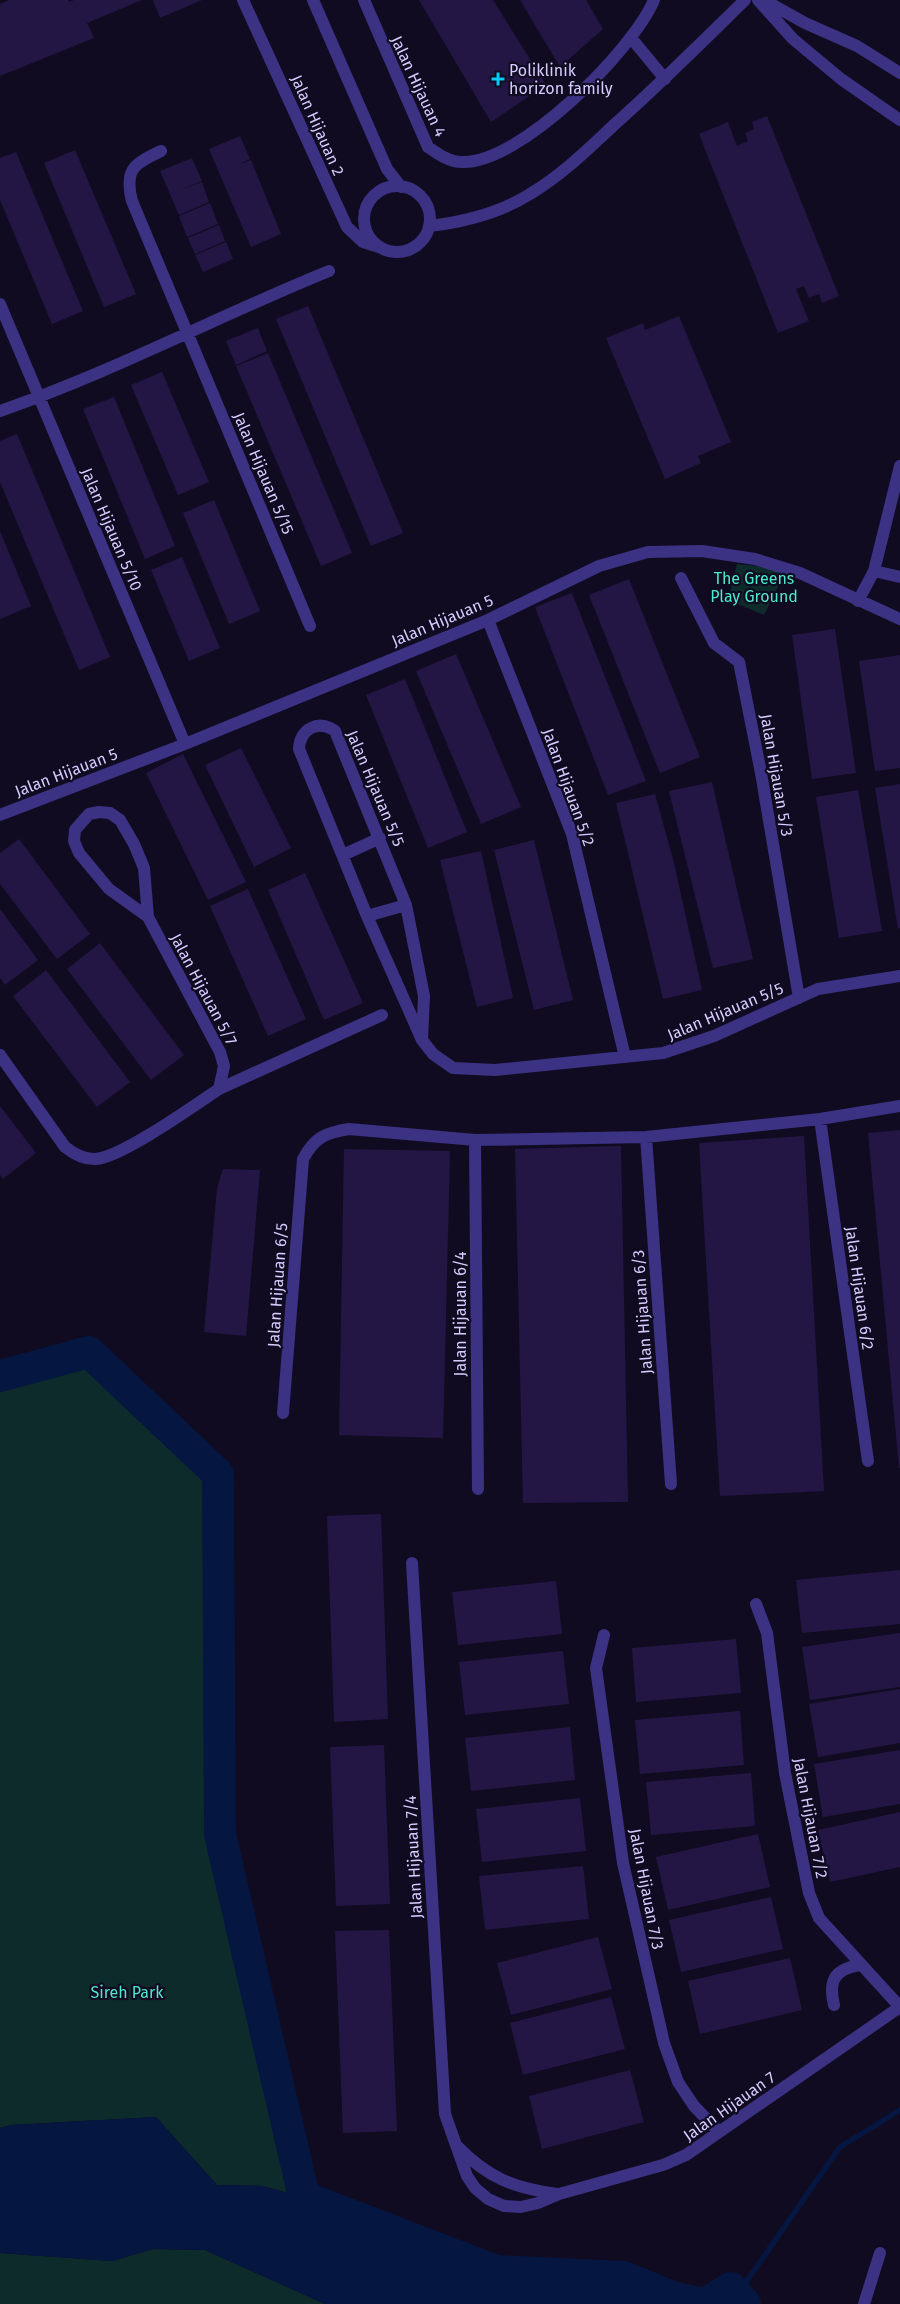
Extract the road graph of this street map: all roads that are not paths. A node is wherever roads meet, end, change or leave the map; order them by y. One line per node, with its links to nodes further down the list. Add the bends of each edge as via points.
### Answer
1 (243, 0): 15 (street, Jalan Hijauan 2, via 347,227 363,242)
2 (313, 0): 13 (street, via 386,169)
3 (364, 0): 8 (street, Jalan Hijauan 4, via 428,147 444,158 462,162 498,152 517,142 569,104)
4 (654, 0): 8 (street, Jalan Hijauan 4)
5 (745, 0): 10 (street)
6 (758, 0): 11 (street, via 794,39 841,79)
7 (764, 0): 9 (street, via 857,46)
8 (632, 39): 10 (street)
9 (900, 73)
10 (665, 79): 14 (street, via 568,167 529,195 487,213 454,223)
11 (900, 120)
12 (161, 151): 18 (street, Jalan Hijauan 5/15, via 139,161 131,170 128,186)
13 (401, 187): 14 (street, via 412,190 427,205); 15 (street, via 380,191 366,208 366,230)
14 (429, 226): 15 (street, via 419,244 410,250 400,252)
15 (379, 247)
16 (329, 271): 18 (street)
17 (0, 304): 19 (street, Jalan Hijauan 5/10)
18 (188, 332): 19 (street); 28 (street, Jalan Hijauan 5/15)
19 (39, 398): 20 (street); 29 (street, Jalan Hijauan 5/10)
20 (0, 411)
21 (900, 466): 22 (street)
22 (874, 571): 23 (street); 25 (street)
23 (900, 577)
24 (681, 578): 37 (street, Jalan Hijauan 5/3, via 714,643 739,662 762,773)
25 (858, 601): 26 (street, Jalan Hijauan 5); 27 (street, Jalan Hijauan 5, via 800,573 755,558 702,551 648,552 599,566)
26 (900, 619)
27 (488, 620): 29 (street, Jalan Hijauan 5); 41 (street, Jalan Hijauan 5/2, via 572,834)
28 (310, 626)
29 (185, 744): 30 (street, Jalan Hijauan 5)
30 (0, 815)
31 (380, 838): 32 (street); 32 (street, Jalan Hijauan 5/5, via 335,731 324,725 314,726 301,737 299,749); 33 (street, Jalan Hijauan 5/5)
32 (343, 855): 34 (street, Jalan Hijauan 5/5)
33 (406, 905): 34 (street); 39 (street, Jalan Hijauan 5/5, via 424,996)
34 (367, 916): 39 (street, Jalan Hijauan 5/5)
35 (148, 917): 35 (street, Jalan Hijauan 5/7, via 108,888 79,852 74,841 76,830 89,814 110,814 120,820 134,844 144,868); 42 (street, Jalan Hijauan 5/7, via 220,1052 224,1066)
36 (900, 976): 37 (street, Jalan Hijauan 5/5, via 818,989)
37 (799, 998): 41 (street, Jalan Hijauan 5/5, via 694,1044 663,1054)
38 (382, 1016): 42 (street)
39 (422, 1040): 41 (street, Jalan Hijauan 5/5, via 432,1054 453,1068 495,1070)
40 (0, 1055): 42 (street, via 65,1147 74,1154 95,1160 108,1157 167,1124)
41 (625, 1057)
42 (219, 1089)
43 (900, 1106): 44 (street)
44 (820, 1119): 45 (street); 48 (street, Jalan Hijauan 6/2)
45 (646, 1136): 46 (street); 49 (street, Jalan Hijauan 6/3)
46 (475, 1140): 47 (street, Jalan Hijauan 6/5, via 349,1129 332,1131 312,1143 303,1159); 50 (street, Jalan Hijauan 6/4)
47 (284, 1413)
48 (868, 1461)
49 (671, 1484)
50 (478, 1489)
51 (412, 1563): 58 (street, Jalan Hijauan 7/4, via 445,2114)
52 (756, 1604): 54 (street, Jalan Hijauan 7/2, via 767,1633 785,1773 809,1892 820,1918)
53 (604, 1635): 57 (street, Jalan Hijauan 7/3, via 596,1668 623,1863 664,2043 678,2082 694,2106)
54 (860, 1965): 55 (street, via 846,1968 835,1977 830,1990); 56 (street, Jalan Hijauan 7/2)
55 (834, 2004)
56 (900, 2007): 57 (street, Jalan Hijauan 7)
57 (719, 2132): 59 (street, Jalan Hijauan 7, via 686,2155 663,2165)
58 (464, 2160): 59 (street, Jalan Hijauan 7, via 512,2185); 59 (street, Jalan Hijauan 7, via 475,2188 504,2206 521,2207)
59 (559, 2194)
60 (880, 2253): 61 (street)
61 (864, 2304)

